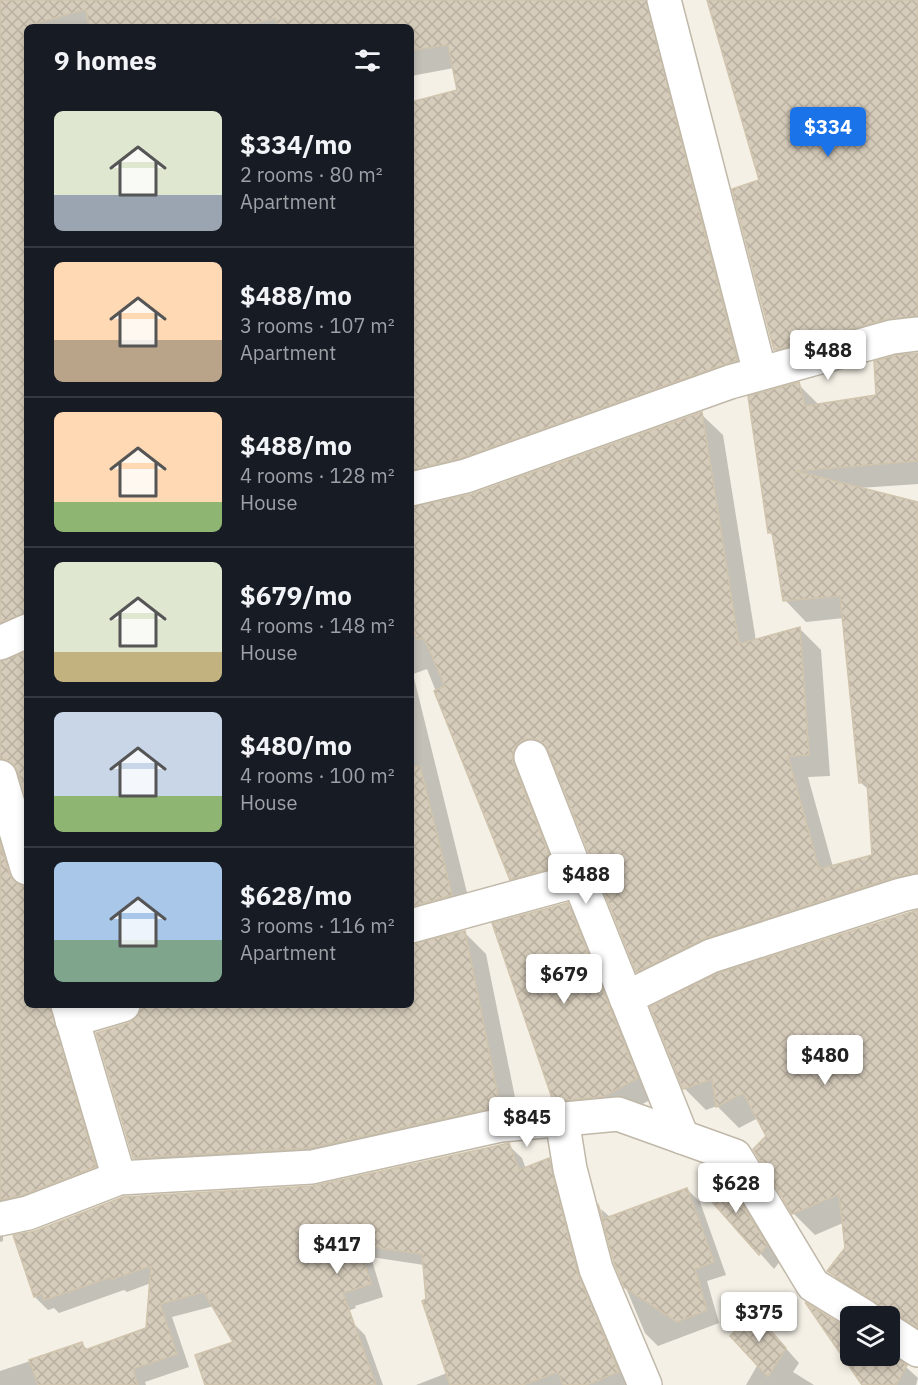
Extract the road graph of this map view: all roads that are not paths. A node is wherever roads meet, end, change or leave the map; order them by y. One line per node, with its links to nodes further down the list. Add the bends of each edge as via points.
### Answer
1 (664, 0): 3 (street)
2 (918, 334): 3 (street, via 892,337)
3 (760, 373): 4 (street, via 466,476)
4 (414, 488)
5 (24, 632): 6 (street)
6 (0, 643)
7 (531, 757): 10 (street)
8 (0, 777): 9 (street)
9 (24, 858)
10 (579, 880): 12 (street); 13 (street)
11 (918, 891): 13 (street, via 711,957)
12 (414, 925)
13 (626, 998): 17 (street)
14 (100, 1008): 15 (street)
15 (70, 1012): 18 (street)
16 (562, 1119): 17 (street, via 618,1114); 18 (street, via 501,1125 312,1167); 23 (street, via 570,1169 596,1269)
17 (682, 1137): 20 (street, via 735,1156 813,1285)
18 (119, 1178): 19 (street, via 28,1213)
19 (0, 1219)
20 (847, 1306)
21 (900, 1338): 22 (street)
22 (918, 1350)
23 (645, 1385)

